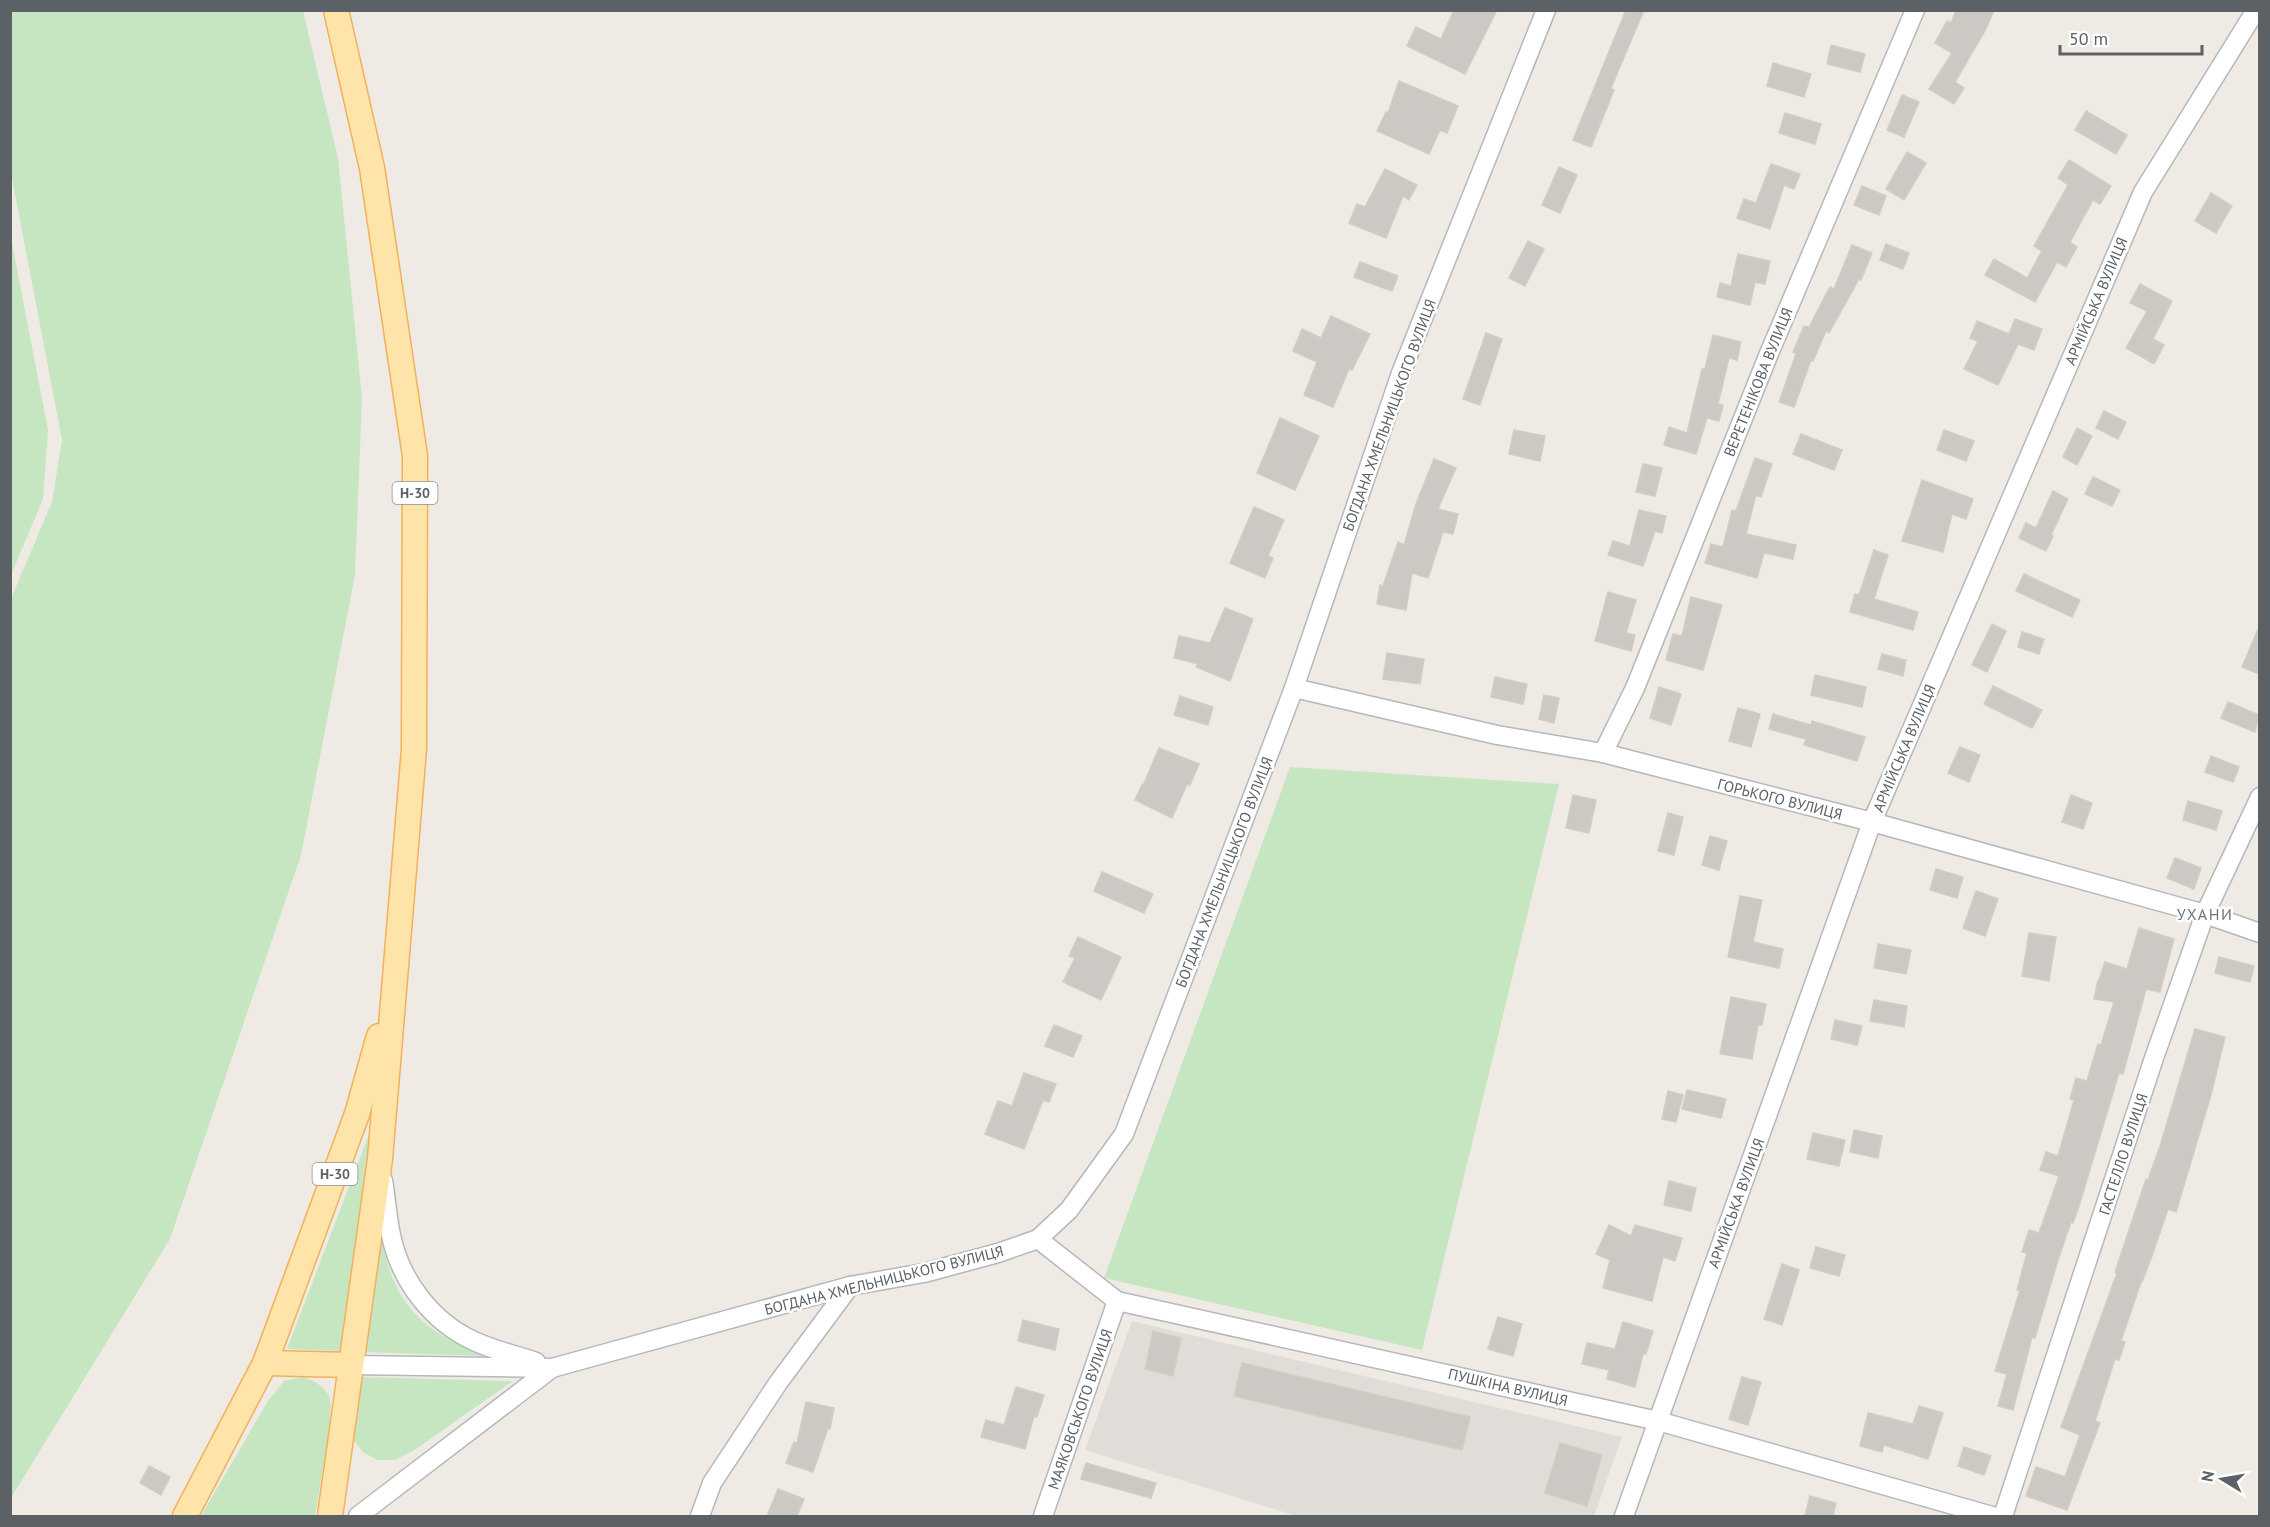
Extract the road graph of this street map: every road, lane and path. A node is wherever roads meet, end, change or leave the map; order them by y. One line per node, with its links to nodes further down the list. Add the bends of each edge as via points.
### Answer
1 (336, 10): 11 (main road, Н-30, via 372,168 415,456 414,749)
2 (1546, 10): 5 (street, БОГДАНА ХМЕЛЬНИЦЬКОГО ВУЛИЦЯ, via 1401,373)
3 (1915, 10): 6 (street, ВЕРЕТЕНІКОВА ВУЛИЦЯ, via 1772,346 1635,687)
4 (2256, 10): 8 (street, АРМІЙСЬКА ВУЛИЦЯ, via 2143,192)
5 (1294, 688): 6 (street, ГОРЬКОГО ВУЛИЦЯ, via 1497,735); 13 (street, БОГДАНА ХМЕЛЬНИЦЬКОГО ВУЛИЦЯ, via 1124,1134 1069,1210)
6 (1604, 753): 8 (street, ГОРЬКОГО ВУЛИЦЯ)
7 (2259, 797): 9 (street, ГАСТЕЛЛО ВУЛИЦЯ)
8 (1872, 822): 9 (street, ГОРЬКОГО ВУЛИЦЯ); 19 (street, АРМІЙСЬКА ВУЛИЦЯ)
9 (2205, 914): 10 (street, ГОРЬКОГО ВУЛИЦЯ); 27 (street, ГАСТЕЛЛО ВУЛИЦЯ)
10 (2259, 933)
11 (394, 982): 12 (main road, Н-30); 16 (main road, Н-30, via 357,1114)
12 (380, 1159): 17 (main road, Н-30); 18 (street, via 391,1237 404,1273 424,1304 474,1341)
13 (1038, 1239): 14 (street, БОГДАНА ХМЕЛЬНИЦЬКОГО ВУЛИЦЯ, via 924,1273); 15 (street, ПУШКІНА ВУЛИЦЯ)
14 (850, 1286): 18 (street, БОГДАНА ХМЕЛЬНИЦЬКОГО ВУЛИЦЯ); 23 (street, via 778,1383 712,1484)
15 (1117, 1301): 19 (street, ПУШКІНА ВУЛИЦЯ); 24 (street, МАЯКОВСЬКОГО ВУЛИЦЯ)
16 (265, 1363): 17 (main road); 20 (main road, Н-30)
17 (351, 1365): 18 (street); 21 (main road, Н-30)
18 (552, 1368): 22 (street)
19 (1658, 1421): 25 (street, АРМІЙСЬКА ВУЛИЦЯ); 26 (street, ПУШКІНА ВУЛИЦЯ)
20 (185, 1516)
21 (330, 1516)
22 (358, 1516)
23 (700, 1516)
24 (1043, 1516)
25 (1624, 1516)
26 (1992, 1516)
27 (2003, 1516)

